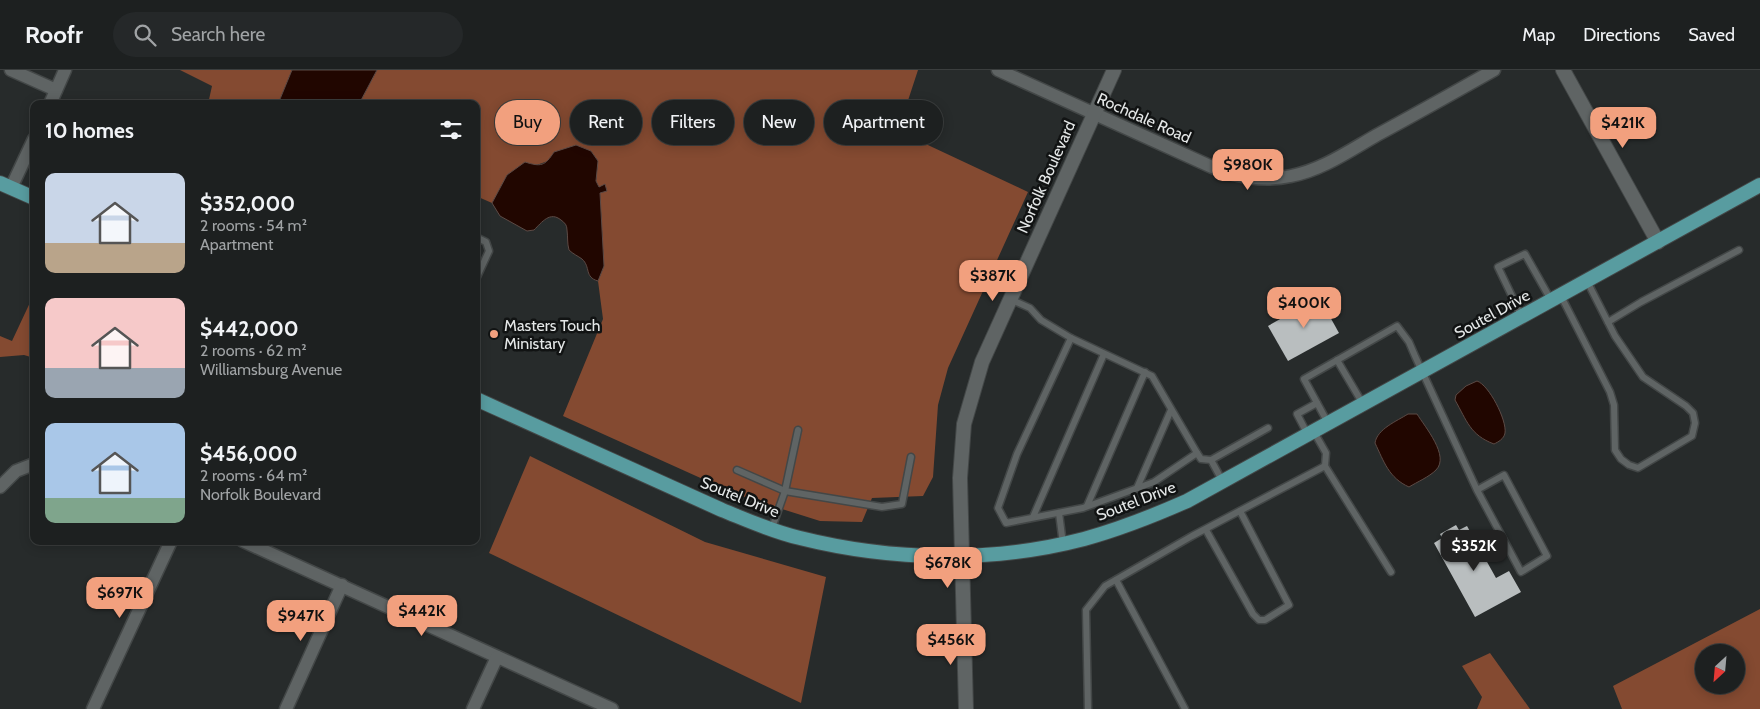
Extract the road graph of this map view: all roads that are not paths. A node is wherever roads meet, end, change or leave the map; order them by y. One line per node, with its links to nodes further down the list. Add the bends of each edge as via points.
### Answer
1 (11, 70): 7 (street)
2 (65, 70): 7 (street)
3 (998, 70): 9 (street, Rochdale Road)
4 (1114, 70): 9 (street, Norfolk Boulevard)
5 (1494, 70): 9 (street, Rochdale Road, via 1328,163 1299,174 1272,178 1233,175)
6 (1562, 70): 15 (street)
7 (56, 90): 8 (street)
8 (52, 100)
9 (1094, 114): 20 (street, Norfolk Boulevard)
10 (30, 146): 12 (street)
11 (1760, 185): 15 (main road, Soutel Drive)
12 (6, 186): 13 (main road)
13 (30, 196)
14 (480, 239): 17 (lane, via 486,242 489,251)
15 (1658, 242): 18 (main road, Soutel Drive)
16 (1739, 250): 22 (lane)
17 (480, 270)
18 (1587, 281): 19 (main road, Soutel Drive); 22 (lane)
19 (1556, 298): 21 (main road, Soutel Drive); 21 (lane, via 1525,254 1498,267); 22 (lane, via 1610,392 1614,405 1616,450 1621,459 1638,468 1692,436 1693,413 1643,377)
20 (1010, 299): 23 (lane, via 1030,308 1040,320); 56 (street, Norfolk Boulevard, via 982,362 964,424 960,478)
21 (1522, 317): 27 (main road, Soutel Drive)
22 (1608, 322)
23 (1071, 338): 24 (lane); 50 (lane, via 1017,454 998,508 1006,523)
24 (1104, 354): 26 (lane); 50 (lane)
25 (1336, 360): 27 (lane, via 1397,326); 29 (lane, via 1304,378); 30 (lane)
26 (1145, 372): 31 (lane, via 1152,376); 47 (lane)
27 (1422, 372): 30 (main road, Soutel Drive); 45 (lane)
28 (480, 401): 51 (main road, Soutel Drive, via 752,523)
29 (1317, 403): 32 (lane); 35 (lane, via 1297,414)
30 (1364, 404): 32 (main road, Soutel Drive)
31 (1171, 410): 36 (lane); 44 (lane)
32 (1328, 424): 35 (main road, Soutel Drive)
33 (1268, 428): 38 (lane)
34 (798, 430): 46 (lane)
35 (1311, 434): 40 (lane, via 1326,453); 42 (main road, Soutel Drive)
36 (1197, 453): 38 (lane, via 1201,459); 44 (lane, via 1154,482)
37 (911, 457): 46 (lane, via 902,504 882,507)
38 (1211, 460): 42 (lane)
39 (30, 466): 43 (street, via 16,471)
40 (1325, 466): 48 (lane); 57 (lane)
41 (737, 470): 46 (lane)
42 (1223, 482): 53 (main road, Soutel Drive, via 1147,518)
43 (0, 487)
44 (1138, 488): 47 (lane)
45 (1477, 490): 45 (lane, via 1504,475 1547,556 1521,572)
46 (785, 491): 51 (lane)
47 (1087, 506): 49 (lane)
48 (1240, 511): 52 (lane); 52 (lane, via 1289,605 1265,620 1259,620 1253,614)
49 (1059, 513): 50 (lane); 53 (lane)
50 (1034, 518)
51 (772, 528): 56 (main road, Soutel Drive, via 798,538 857,550 911,556)
52 (1206, 530): 58 (lane)
53 (1063, 544): 56 (main road, Soutel Drive, via 1015,553)
54 (169, 545): 61 (street)
55 (252, 545): 59 (street)
56 (961, 555): 65 (street, Norfolk Boulevard)
57 (1391, 572)
58 (1116, 580): 66 (lane, via 1105,586 1086,610); 67 (lane)
59 (342, 585): 60 (street); 62 (street)
60 (497, 656): 63 (street); 64 (street)
61 (93, 709)
62 (286, 709)
63 (473, 709)
64 (612, 709)
65 (966, 709)
66 (1088, 709)
67 (1186, 709)

